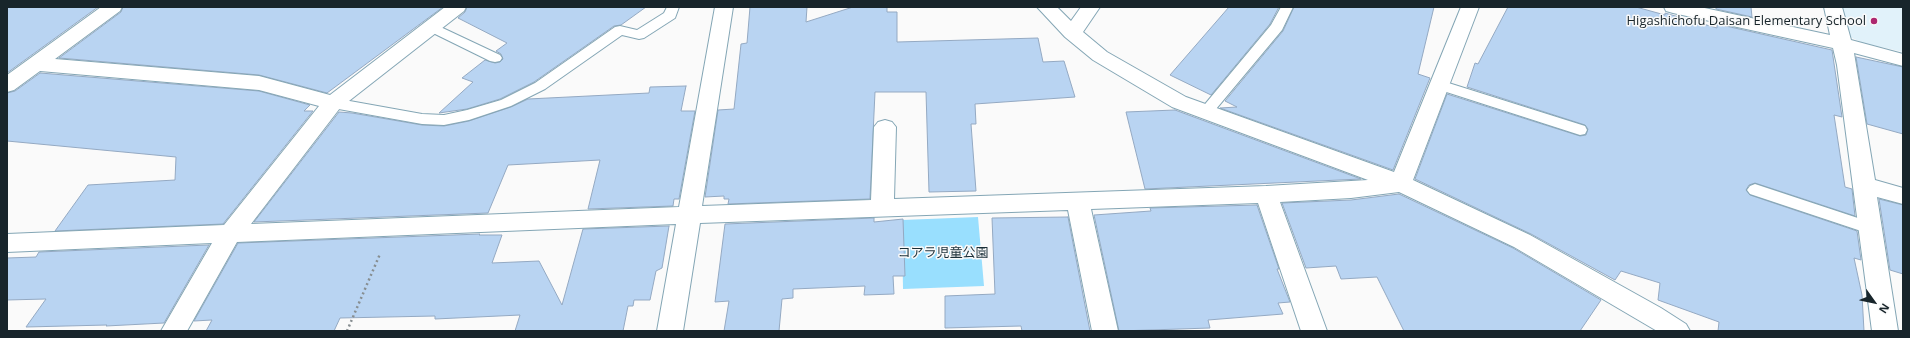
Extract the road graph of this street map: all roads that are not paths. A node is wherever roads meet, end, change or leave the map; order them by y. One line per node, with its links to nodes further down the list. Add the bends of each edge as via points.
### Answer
1 (113, 7): 16 (street)
2 (457, 7): 11 (street)
3 (673, 7): 19 (lane, via 670,15 639,35 620,30 540,86 506,103 469,115 444,120)
4 (724, 7): 30 (street)
5 (1046, 7): 12 (street)
6 (1091, 7): 12 (street)
7 (1286, 7): 20 (lane, via 1276,27)
8 (1470, 7): 18 (street)
9 (1673, 7): 13 (street)
10 (1833, 7): 13 (street)
11 (432, 27): 14 (lane); 19 (street)
12 (1072, 33): 20 (street, via 1100,56 1179,102)
13 (1843, 44): 15 (street); 24 (street)
14 (495, 58)
15 (1903, 60)
16 (35, 64): 17 (street); 19 (street, via 259,83)
17 (7, 85)
18 (1439, 85): 22 (lane); 23 (street)
19 (333, 103): 32 (street)
20 (1206, 112): 23 (street)
21 (885, 127): 29 (street)
22 (1580, 130)
23 (1400, 184): 26 (street, via 1351,190); 38 (street, via 1522,241)
24 (1865, 186): 27 (street); 31 (street)
25 (1755, 190): 31 (lane)
26 (1266, 194): 28 (street); 37 (street)
27 (1903, 196)
28 (1078, 201): 29 (street); 36 (street)
29 (882, 208): 30 (street)
30 (688, 215): 32 (street); 35 (street)
31 (1870, 228): 39 (street)
32 (229, 235): 33 (street); 34 (street)
33 (7, 243)
34 (174, 331)
35 (670, 331)
36 (1105, 331)
37 (1314, 331)
38 (1677, 331)
39 (1885, 331)

